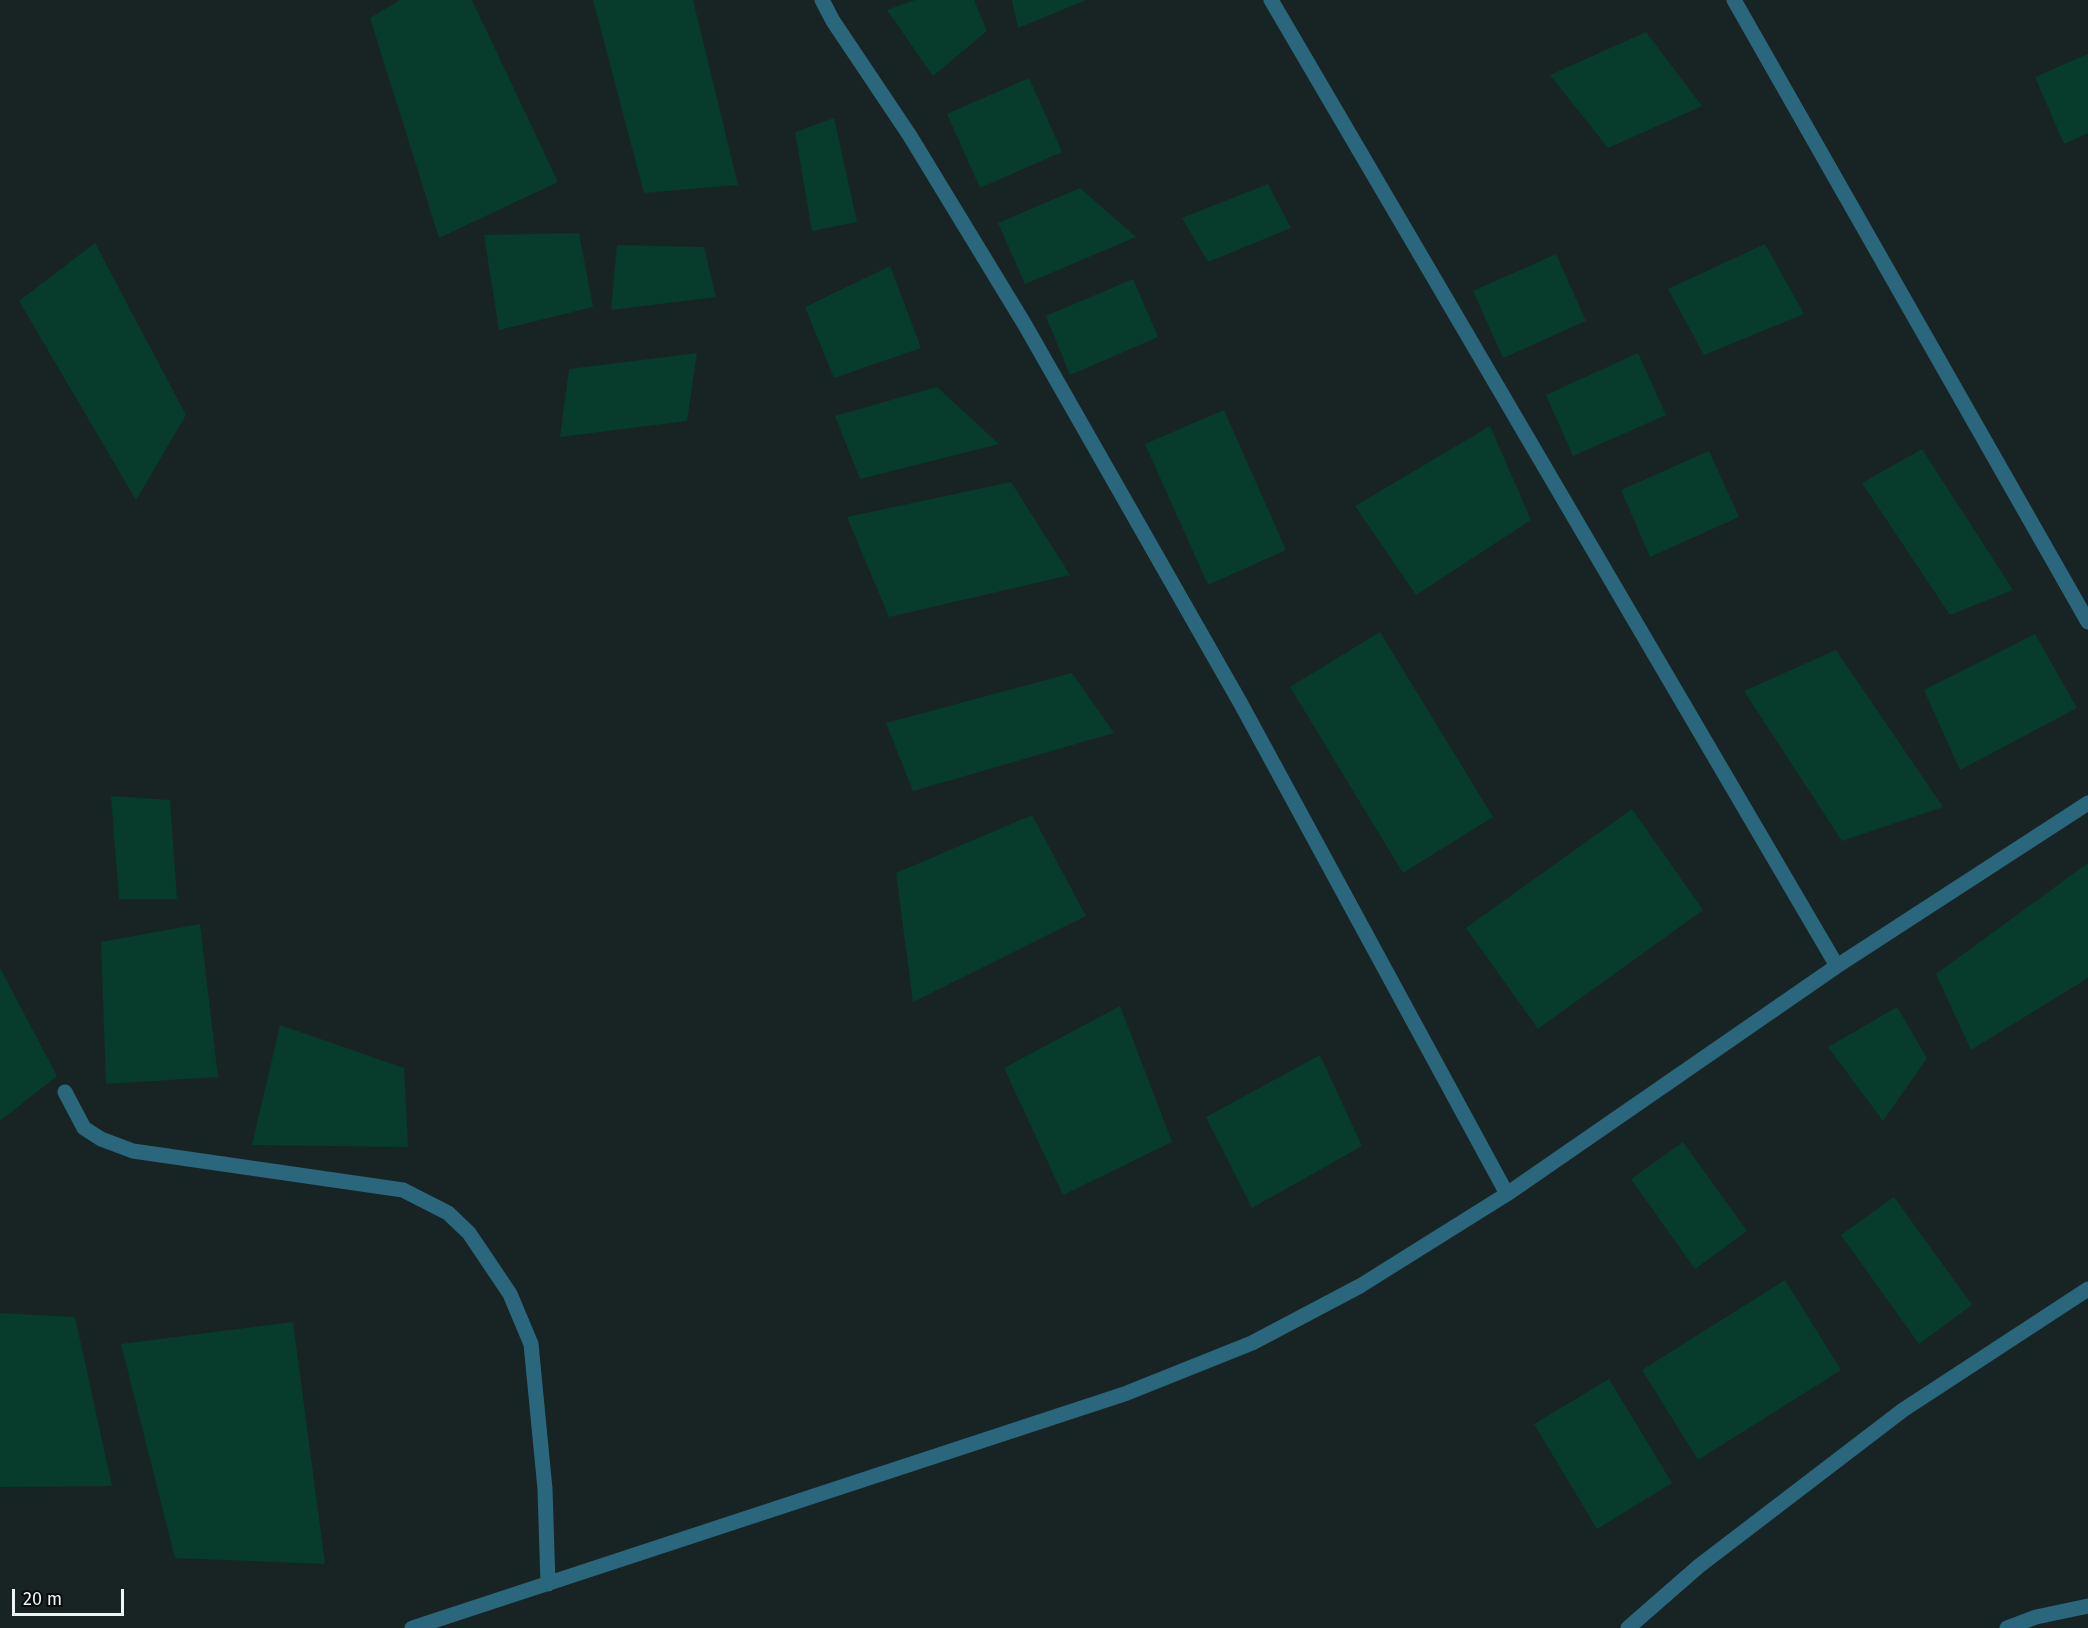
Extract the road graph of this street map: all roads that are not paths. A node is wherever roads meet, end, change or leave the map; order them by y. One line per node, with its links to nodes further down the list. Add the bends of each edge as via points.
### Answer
1 (822, 0): 8 (street, via 1025,325 1241,704)
2 (1271, 0): 6 (street)
3 (1734, 0): 4 (street)
4 (2088, 622)
5 (2088, 803): 6 (street)
6 (1837, 966): 8 (street)
7 (65, 1092): 10 (street, via 84,1128 133,1151 403,1190 448,1213 470,1233 510,1294 531,1344 545,1489)
8 (1507, 1194): 10 (street, via 1360,1286 1252,1343 1127,1393)
9 (2088, 1289): 13 (street, via 1894,1417 1699,1566)
10 (548, 1584): 12 (street)
11 (2088, 1606): 14 (street, via 2036,1617)
12 (412, 1628)
13 (1628, 1628)
14 (2007, 1628)

